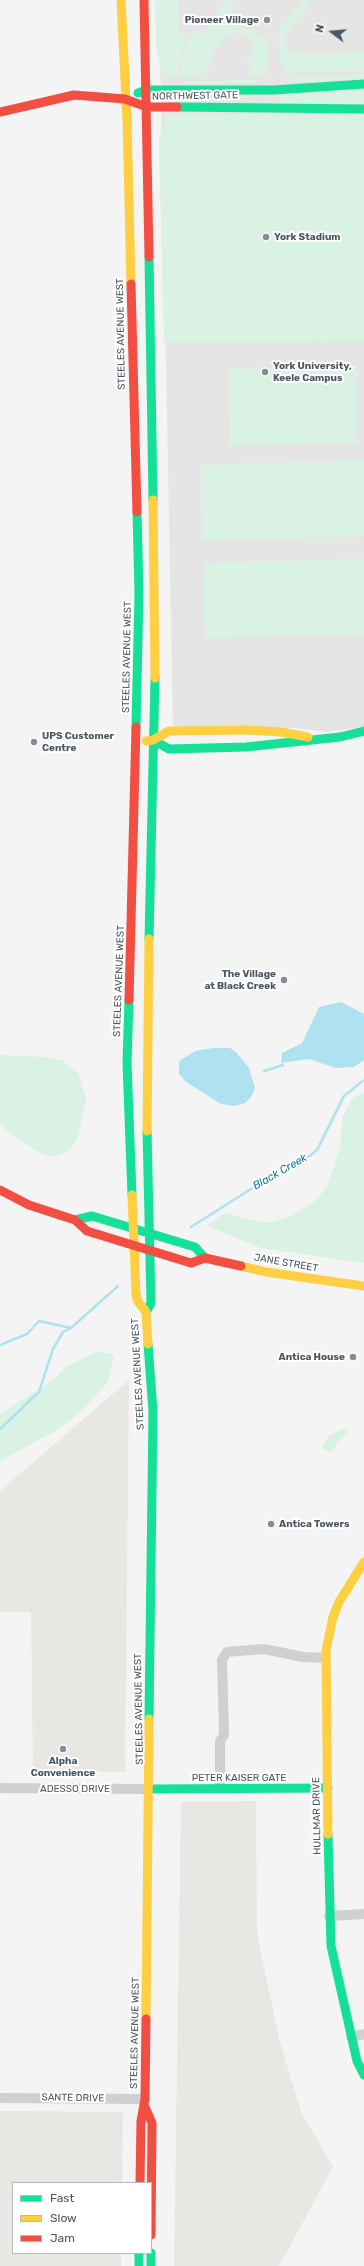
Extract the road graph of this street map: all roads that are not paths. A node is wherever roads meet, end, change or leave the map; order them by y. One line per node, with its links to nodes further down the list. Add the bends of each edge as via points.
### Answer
1 (121, 0): 5 (main road, STEELES AVENUE WEST)
2 (144, 0): 4 (main road, STEELES AVENUE WEST)
3 (364, 84): 4 (main road, NORTHWEST GATE, via 274,90)
4 (146, 90): 5 (main road, NORTHWEST GATE); 6 (main road, STEELES AVENUE WEST)
5 (125, 99): 6 (main road, NORTHWEST GATE); 8 (main road, via 74,96); 12 (main road, STEELES AVENUE WEST, via 139,593)
6 (147, 107): 7 (main road, NORTHWEST GATE); 11 (main road, STEELES AVENUE WEST, via 156,643)
7 (364, 109)
8 (0, 112)
9 (364, 731): 10 (main road)
10 (319, 739): 11 (main road, via 281,732 247,730 169,732); 11 (main road, via 285,745 169,749)
11 (153, 740): 12 (main road); 14 (main road, STEELES AVENUE WEST)
12 (136, 743): 13 (main road, STEELES AVENUE WEST)
13 (132, 915): 14 (main road); 17 (main road, STEELES AVENUE WEST, via 127,1063)
14 (150, 916): 18 (main road, STEELES AVENUE WEST, via 146,1098)
15 (0, 1190): 16 (main road, JANE STREET, via 29,1205)
16 (75, 1220): 17 (main road, JANE STREET, via 92,1216); 19 (main road, JANE STREET, via 87,1231)
17 (133, 1228): 18 (main road, JANE STREET); 19 (main road, STEELES AVENUE WEST)
18 (149, 1233): 20 (main road, STEELES AVENUE WEST); 21 (main road, JANE STREET, via 195,1247)
19 (133, 1245): 20 (main road, JANE STREET); 23 (main road, STEELES AVENUE WEST, via 137,1300)
20 (150, 1250): 21 (main road, JANE STREET, via 190,1263); 23 (main road, STEELES AVENUE WEST, via 151,1303)
21 (205, 1258): 22 (main road, JANE STREET, via 272,1273)
22 (364, 1286)
23 (146, 1312): 29 (main road, STEELES AVENUE WEST, via 153,1411 149,1656)
24 (364, 1562): 25 (main road, HULLMAR DRIVE)
25 (361, 1574): 26 (main road, HULLMAR DRIVE, via 339,1602 333,1617)
26 (326, 1658): 28 (main road, HULLMAR DRIVE); 30 (street, via 303,1657 264,1649 226,1652 222,1660 224,1735 220,1742)
27 (0, 1788): 29 (street, ADESSO DRIVE)
28 (328, 1788): 30 (main road, PETER KAISER GATE); 32 (main road, HULLMAR DRIVE)
29 (150, 1789): 30 (main road, PETER KAISER GATE); 37 (main road, STEELES AVENUE WEST)
30 (220, 1789)
31 (364, 1914): 32 (street)
32 (329, 1916): 34 (main road, HULLMAR DRIVE, via 332,1946)
33 (364, 2034): 34 (street)
34 (351, 2037): 35 (main road, HULLMAR DRIVE, via 357,2061)
35 (364, 2075)
36 (0, 2098): 37 (street, SANTE DRIVE)
37 (145, 2103): 38 (main road, STEELES AVENUE WEST, via 141,2121); 39 (main road, STEELES AVENUE WEST, via 152,2123)
38 (140, 2182)
39 (151, 2182)
40 (139, 2254): 42 (main road)
41 (151, 2254): 43 (main road)
42 (139, 2266)
43 (151, 2266)

